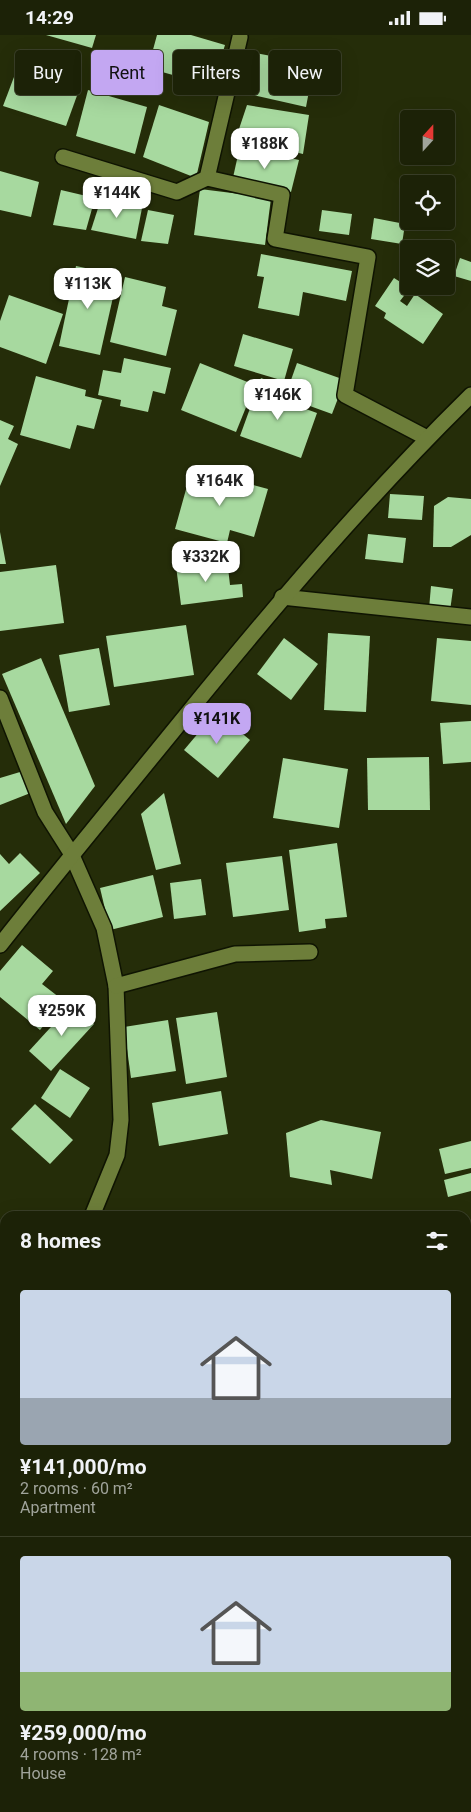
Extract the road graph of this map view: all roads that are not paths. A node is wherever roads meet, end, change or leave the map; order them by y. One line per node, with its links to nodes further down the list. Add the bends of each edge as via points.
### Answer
1 (240, 37): 3 (street)
2 (63, 157): 3 (street, via 176,192)
3 (207, 179): 5 (street, via 282,195 275,239 368,257 344,395)
4 (471, 395): 5 (street)
5 (426, 438): 6 (street)
6 (282, 597): 7 (street); 9 (street)
7 (471, 617)
8 (0, 698): 9 (street, via 45,812)
9 (71, 853): 10 (street); 12 (street, via 104,928)
10 (0, 945)
11 (310, 952): 12 (street, via 235,954)
12 (116, 987): 13 (street, via 121,1120 117,1155)
13 (94, 1211)

